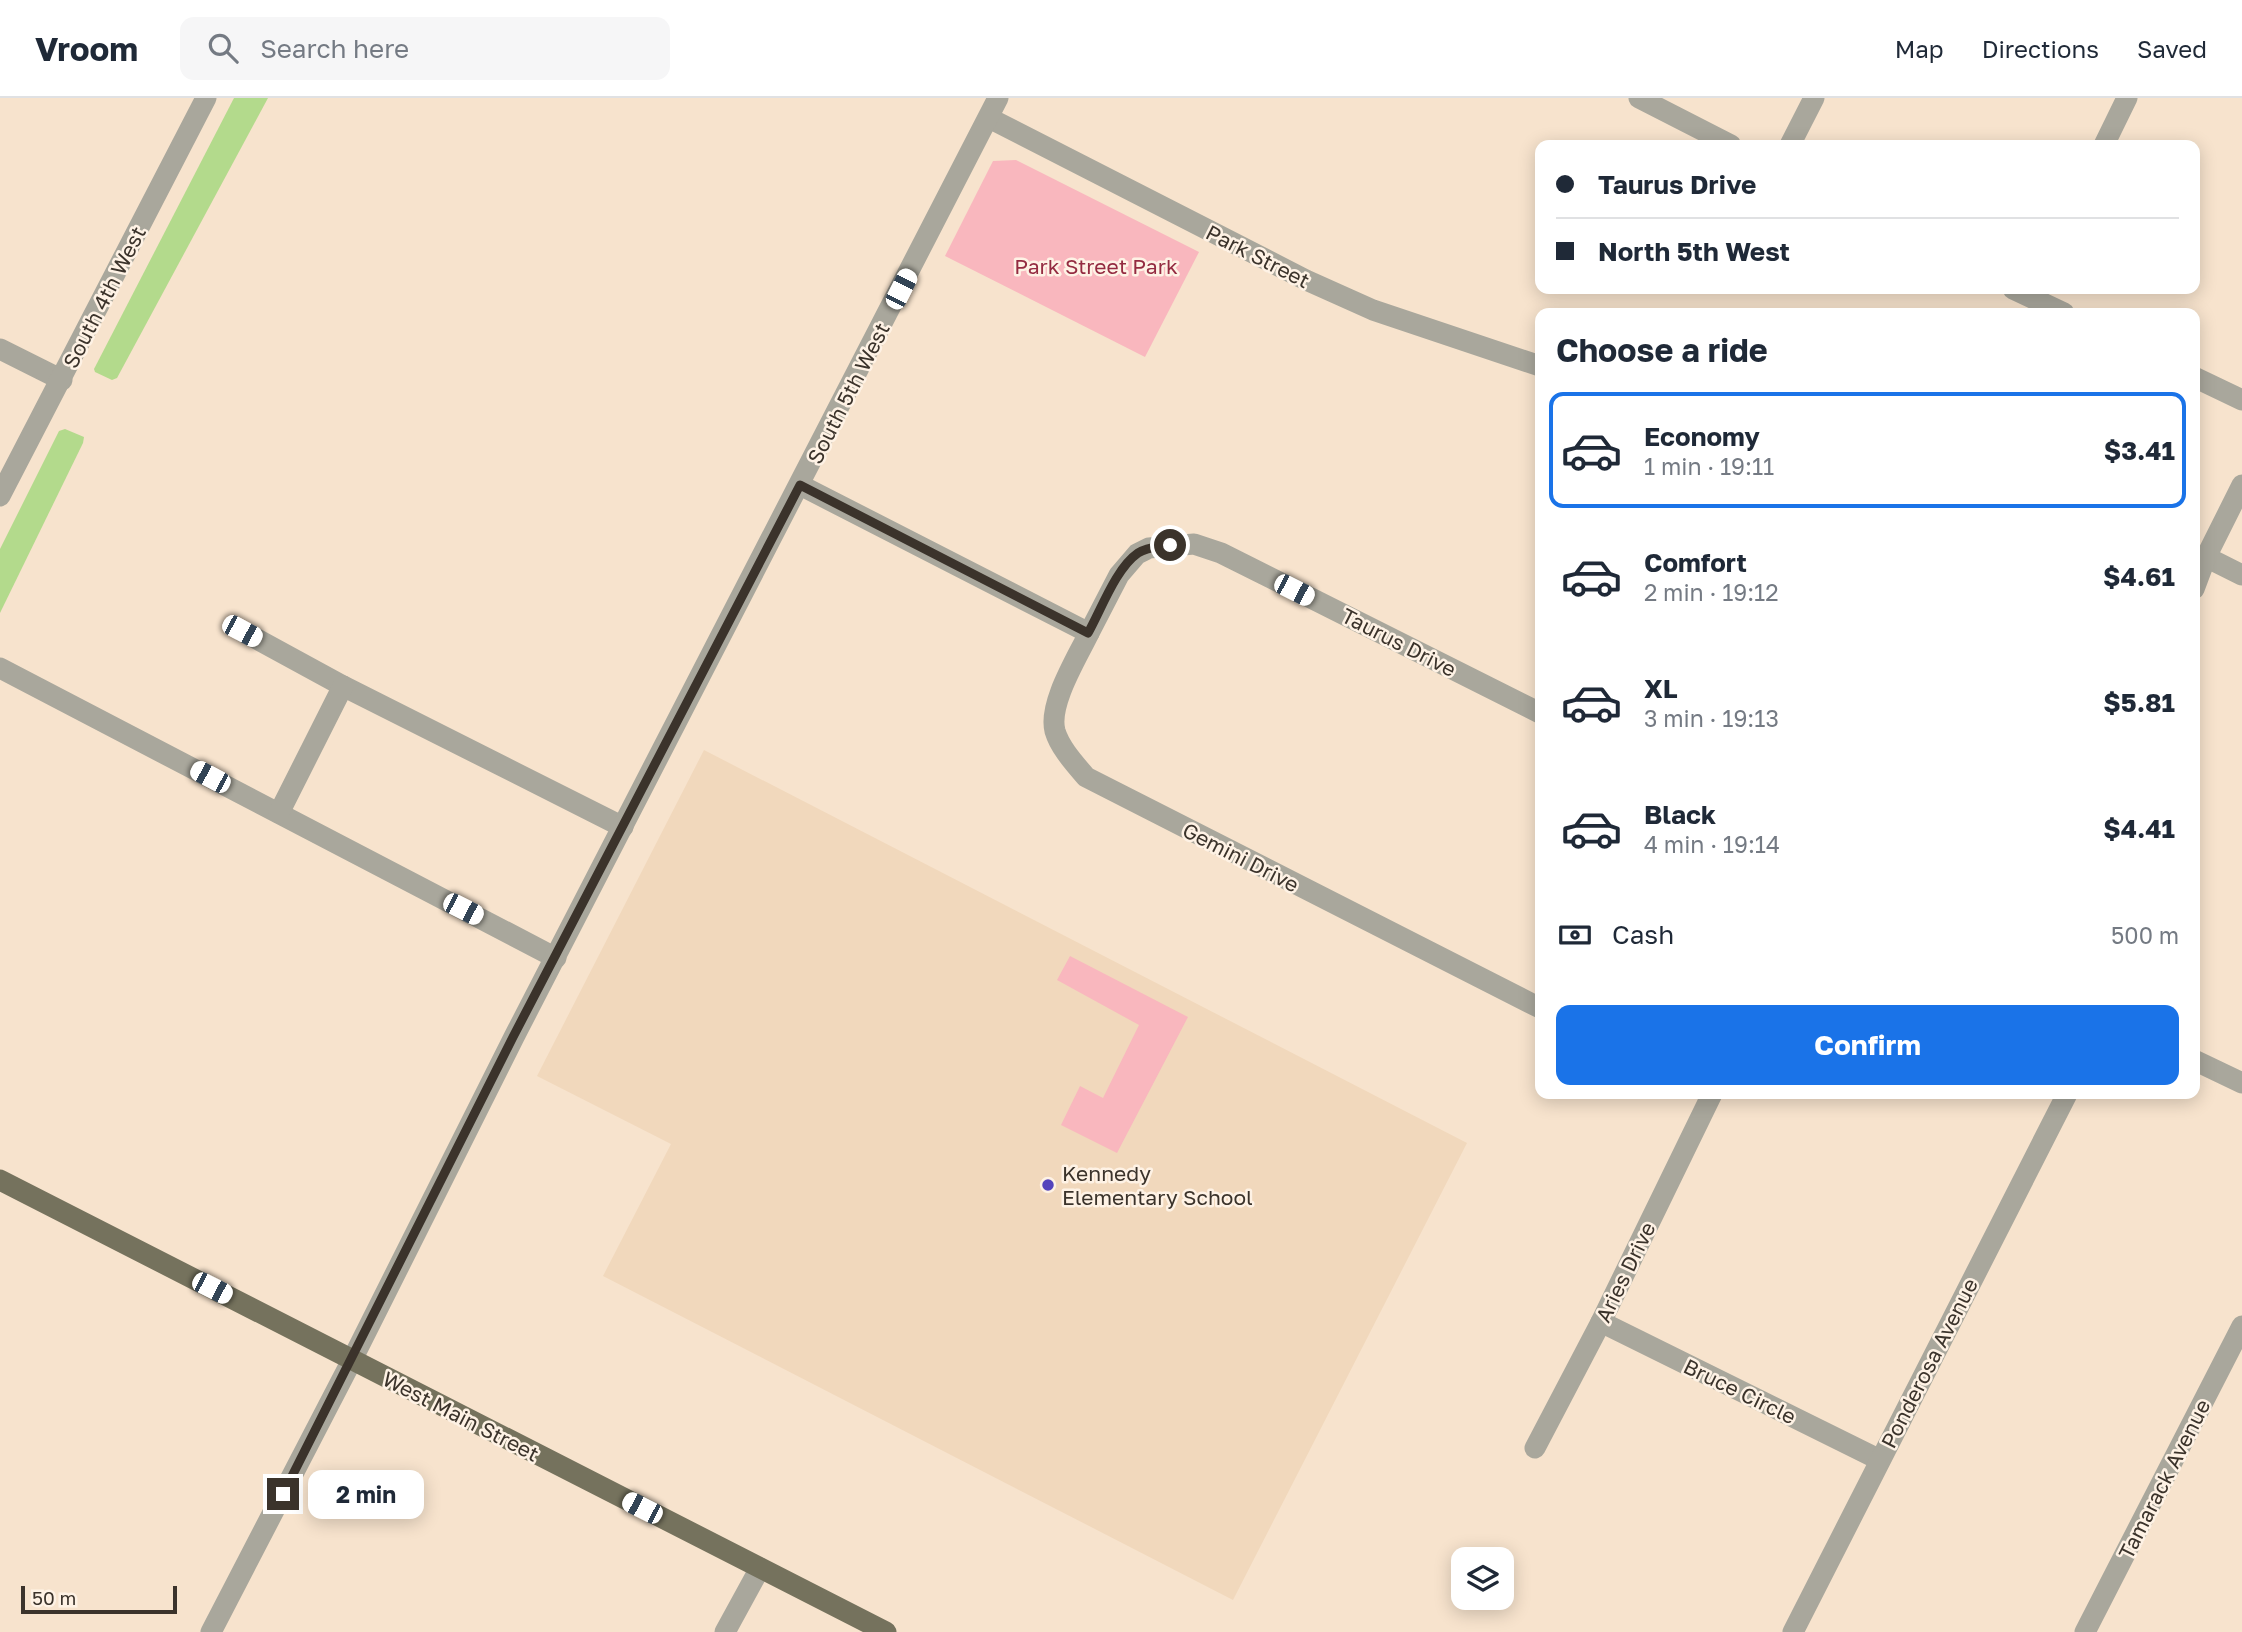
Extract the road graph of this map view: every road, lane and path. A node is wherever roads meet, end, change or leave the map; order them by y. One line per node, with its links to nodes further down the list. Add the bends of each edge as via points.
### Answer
1 (206, 98): 14 (street, South 4th West)
2 (998, 98): 6 (street, South 5th West)
3 (1639, 98): 7 (street)
4 (1814, 98): 8 (street)
5 (2127, 98): 9 (street)
6 (989, 118): 13 (street, Park Street, via 1306,280 1373,310); 17 (street, South 5th West)
7 (1721, 140)
8 (1793, 140)
9 (2106, 140)
10 (2030, 294): 11 (street)
11 (2055, 308)
12 (0, 349): 14 (street)
13 (1535, 364)
14 (62, 380): 19 (street, South 4th West)
15 (2200, 380): 16 (street)
16 (2242, 400)
17 (800, 485): 24 (street); 29 (street, South 5th West)
18 (2242, 485): 20 (street)
19 (0, 496)
20 (2206, 557): 21 (street); 22 (street)
21 (2200, 573)
22 (2242, 575)
23 (242, 631): 26 (street)
24 (1088, 633): 27 (street, Taurus Drive, via 1119,575 1137,554 1150,548 1194,544 1221,553); 31 (street, Gemini Drive, via 1055,707 1054,720 1058,738 1086,777)
25 (0, 668): 28 (street)
26 (343, 685): 28 (street); 29 (street)
27 (1535, 710)
28 (279, 813): 30 (street)
29 (622, 827): 30 (street, South 5th West)
30 (556, 958): 39 (street, South 5th West)
31 (1535, 1005)
32 (2200, 1063): 33 (street)
33 (2242, 1083)
34 (1710, 1099): 37 (street, Aries Drive)
35 (2064, 1099): 41 (street, Ponderosa Avenue)
36 (0, 1180): 39 (main road, West Main Street)
37 (1601, 1322): 40 (street, Aries Drive); 41 (street, Bruce Circle)
38 (2242, 1326): 47 (street, Tamarack Avenue)
39 (352, 1360): 42 (main road, West Main Street); 43 (street, South 5th West)
40 (1535, 1448)
41 (1880, 1460): 46 (street, Ponderosa Avenue)
42 (760, 1568): 44 (street); 45 (main road, West Main Street)
43 (211, 1632)
44 (725, 1632)
45 (886, 1632)
46 (1793, 1632)
47 (2085, 1632)

